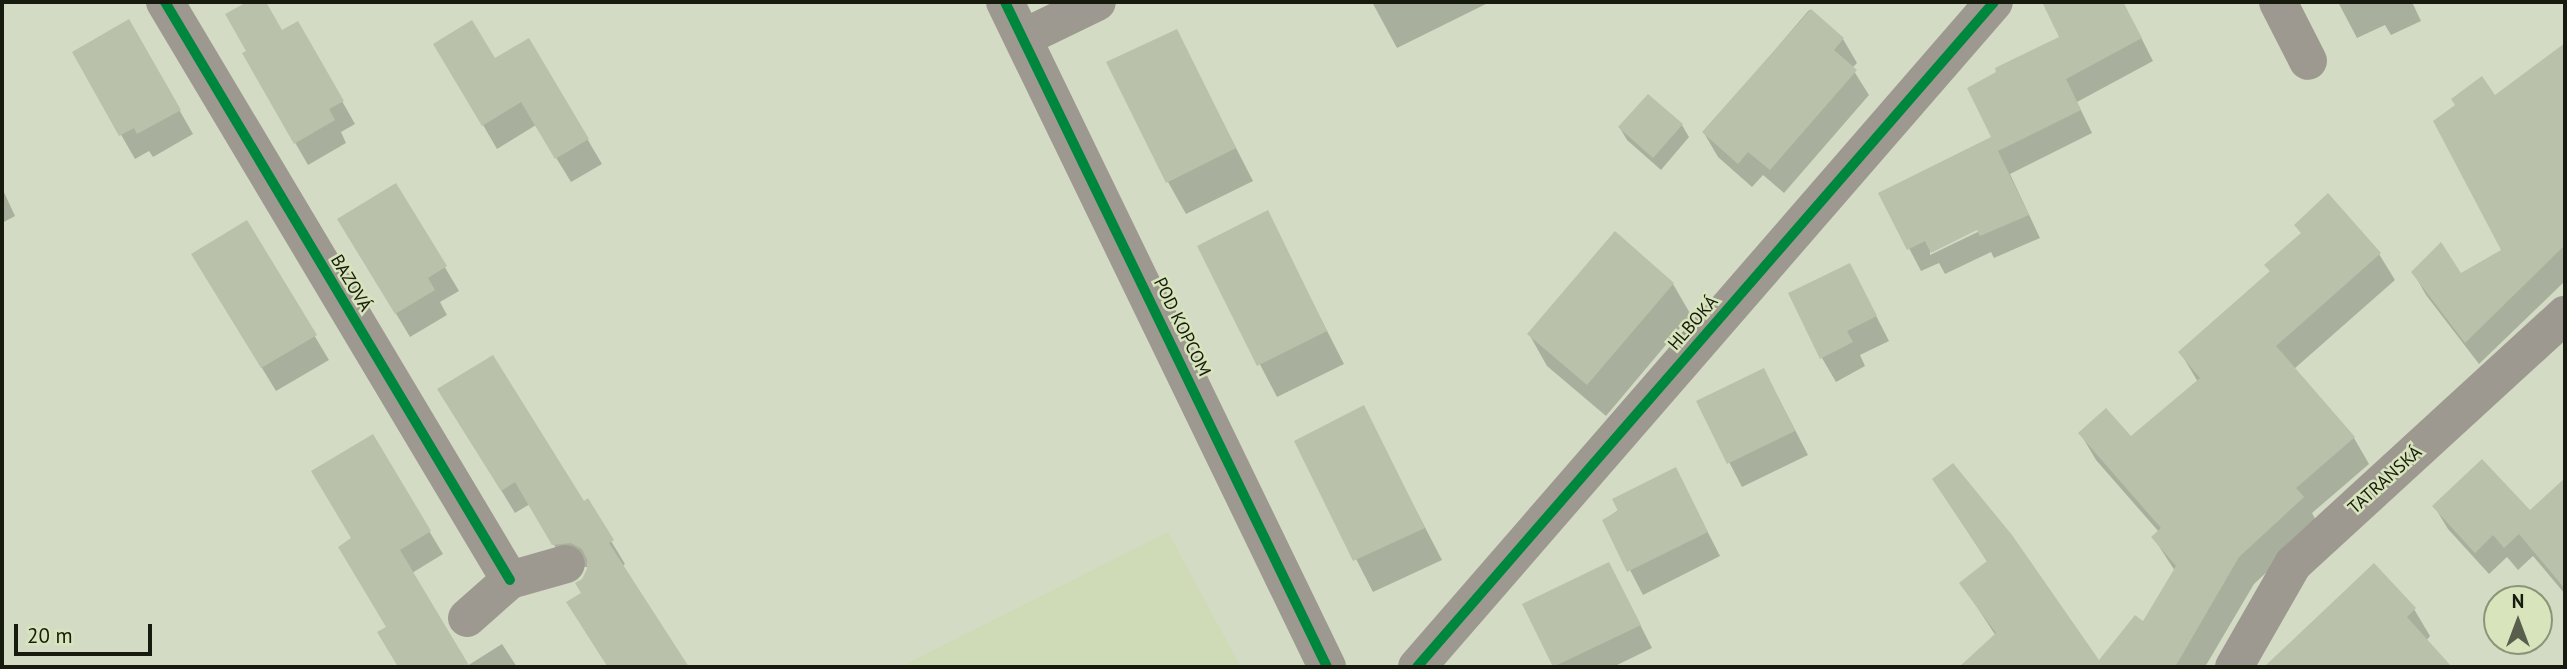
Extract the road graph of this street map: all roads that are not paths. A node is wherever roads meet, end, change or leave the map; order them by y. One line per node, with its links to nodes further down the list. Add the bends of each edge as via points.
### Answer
1 (165, 2): 10 (street, BAZOVÁ)
2 (1005, 2): 6 (street, POD KOPCOM)
3 (1097, 2): 6 (street)
4 (1994, 2): 13 (street, HLBOKÁ)
5 (2278, 2): 7 (street)
6 (1023, 38): 12 (street, POD KOPCOM)
7 (2308, 61)
8 (2565, 315): 14 (street, TATRANSKÁ, via 2293,564)
9 (566, 564): 10 (street)
10 (510, 580): 11 (street)
11 (467, 618)
12 (1327, 667)
13 (1417, 667)
14 (2234, 667)

